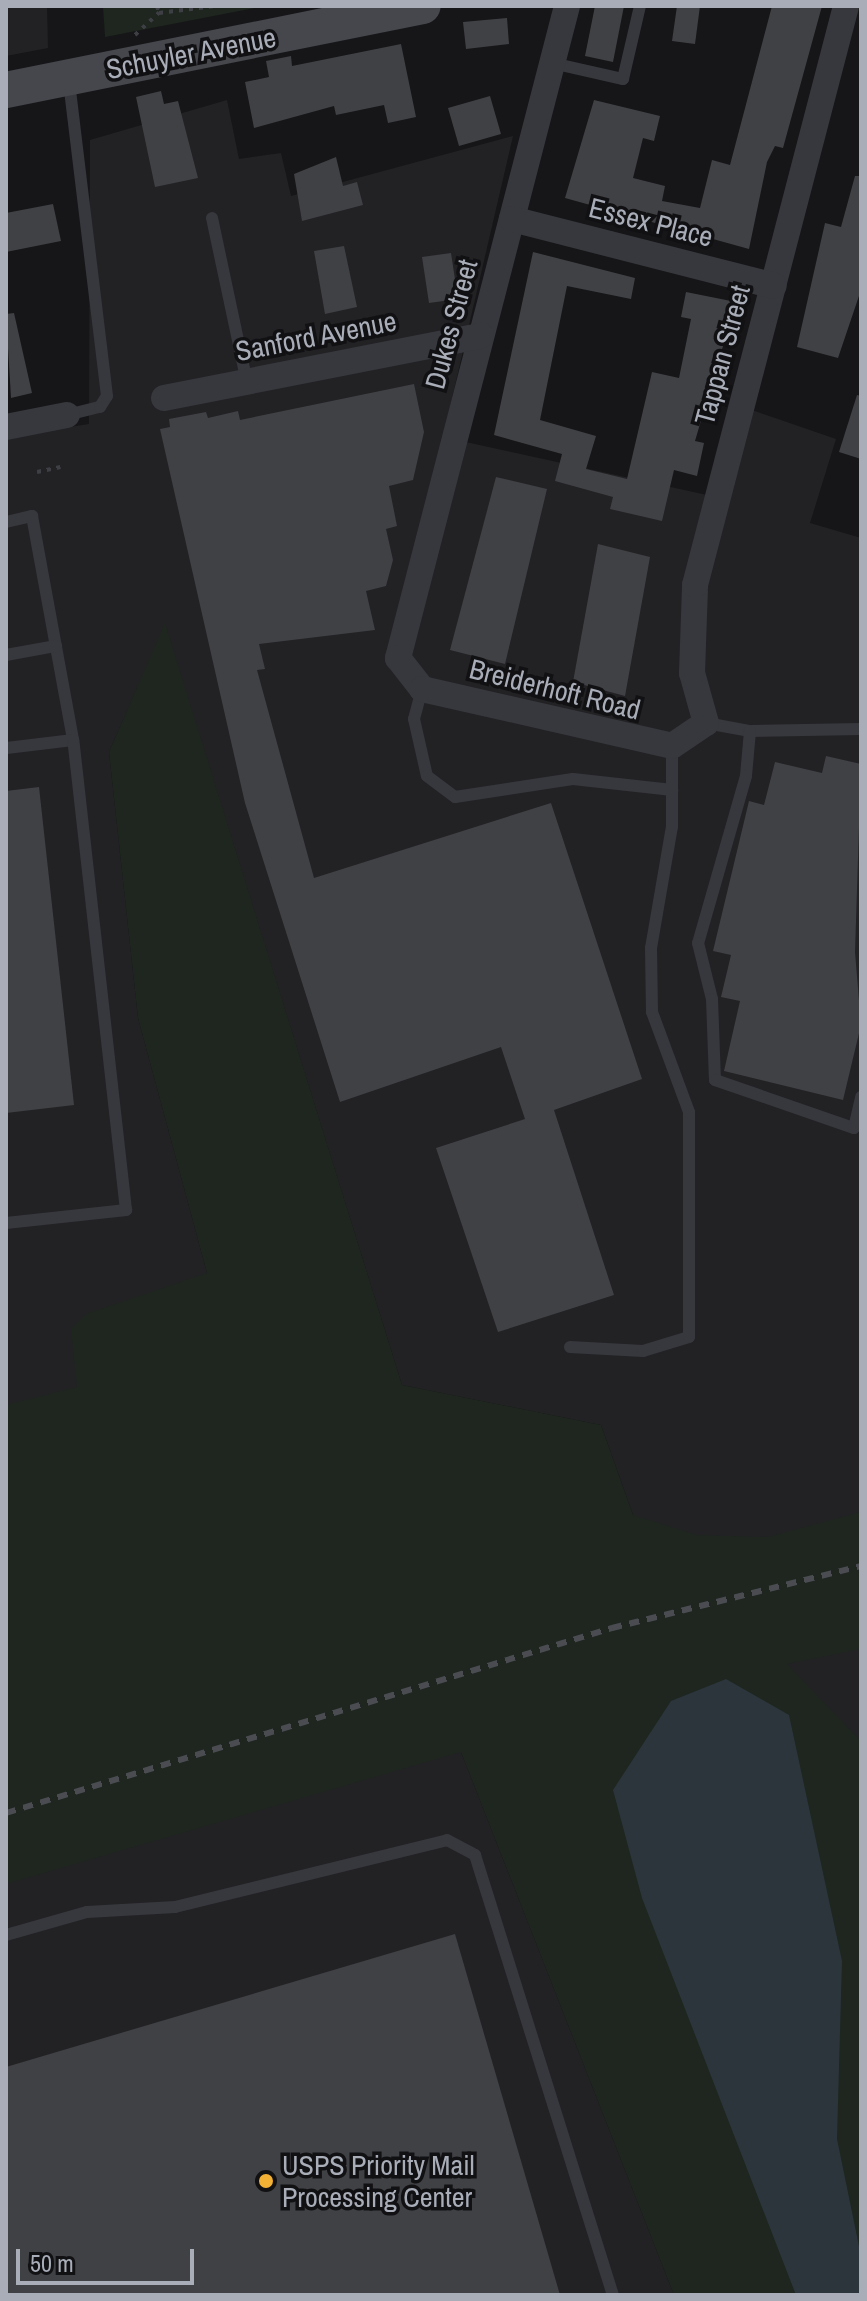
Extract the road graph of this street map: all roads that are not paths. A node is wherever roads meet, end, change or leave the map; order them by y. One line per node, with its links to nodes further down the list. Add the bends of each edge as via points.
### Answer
1 (423, 6): 6 (main road, Schuyler Avenue)
2 (567, 6): 5 (street, Dukes Street)
3 (640, 6): 5 (lane, via 623,79)
4 (846, 6): 10 (street, Tappan Street)
5 (552, 63): 9 (street, Dukes Street)
6 (69, 77): 7 (main road, Schuyler Avenue); 14 (lane, via 107,396 100,407)
7 (6, 90)
8 (212, 218): 12 (lane)
9 (512, 219): 10 (street, Essex Place); 11 (street, Dukes Street)
10 (774, 286): 20 (street, Tappan Street, via 695,585 692,673)
11 (481, 336): 12 (street, Sanford Avenue); 19 (street, Dukes Street, via 398,658)
12 (247, 382): 13 (street, Sanford Avenue)
13 (164, 398)
14 (67, 415): 15 (street)
15 (6, 427)
16 (6, 522): 17 (lane, via 32,516)
17 (56, 646): 18 (lane); 23 (lane)
18 (6, 655)
19 (422, 689): 24 (street, Breiderhoft Road); 26 (lane, via 414,719 427,776 455,797 573,779)
20 (706, 723): 22 (lane); 24 (street, Breiderhoft Road)
21 (861, 729): 22 (lane)
22 (750, 731): 27 (lane, via 746,776 698,943 712,999 715,1080 854,1128)
23 (73, 740): 25 (lane); 28 (lane, via 126,1210)
24 (672, 746): 26 (lane)
25 (6, 748)
26 (672, 790): 29 (lane, via 651,948 652,1012 689,1112 689,1337 643,1351)
27 (861, 1097)
28 (6, 1223)
29 (570, 1347)
30 (6, 1935): 31 (lane, via 87,1912 175,1907 447,1840 475,1855 488,1879)
31 (613, 2295)

